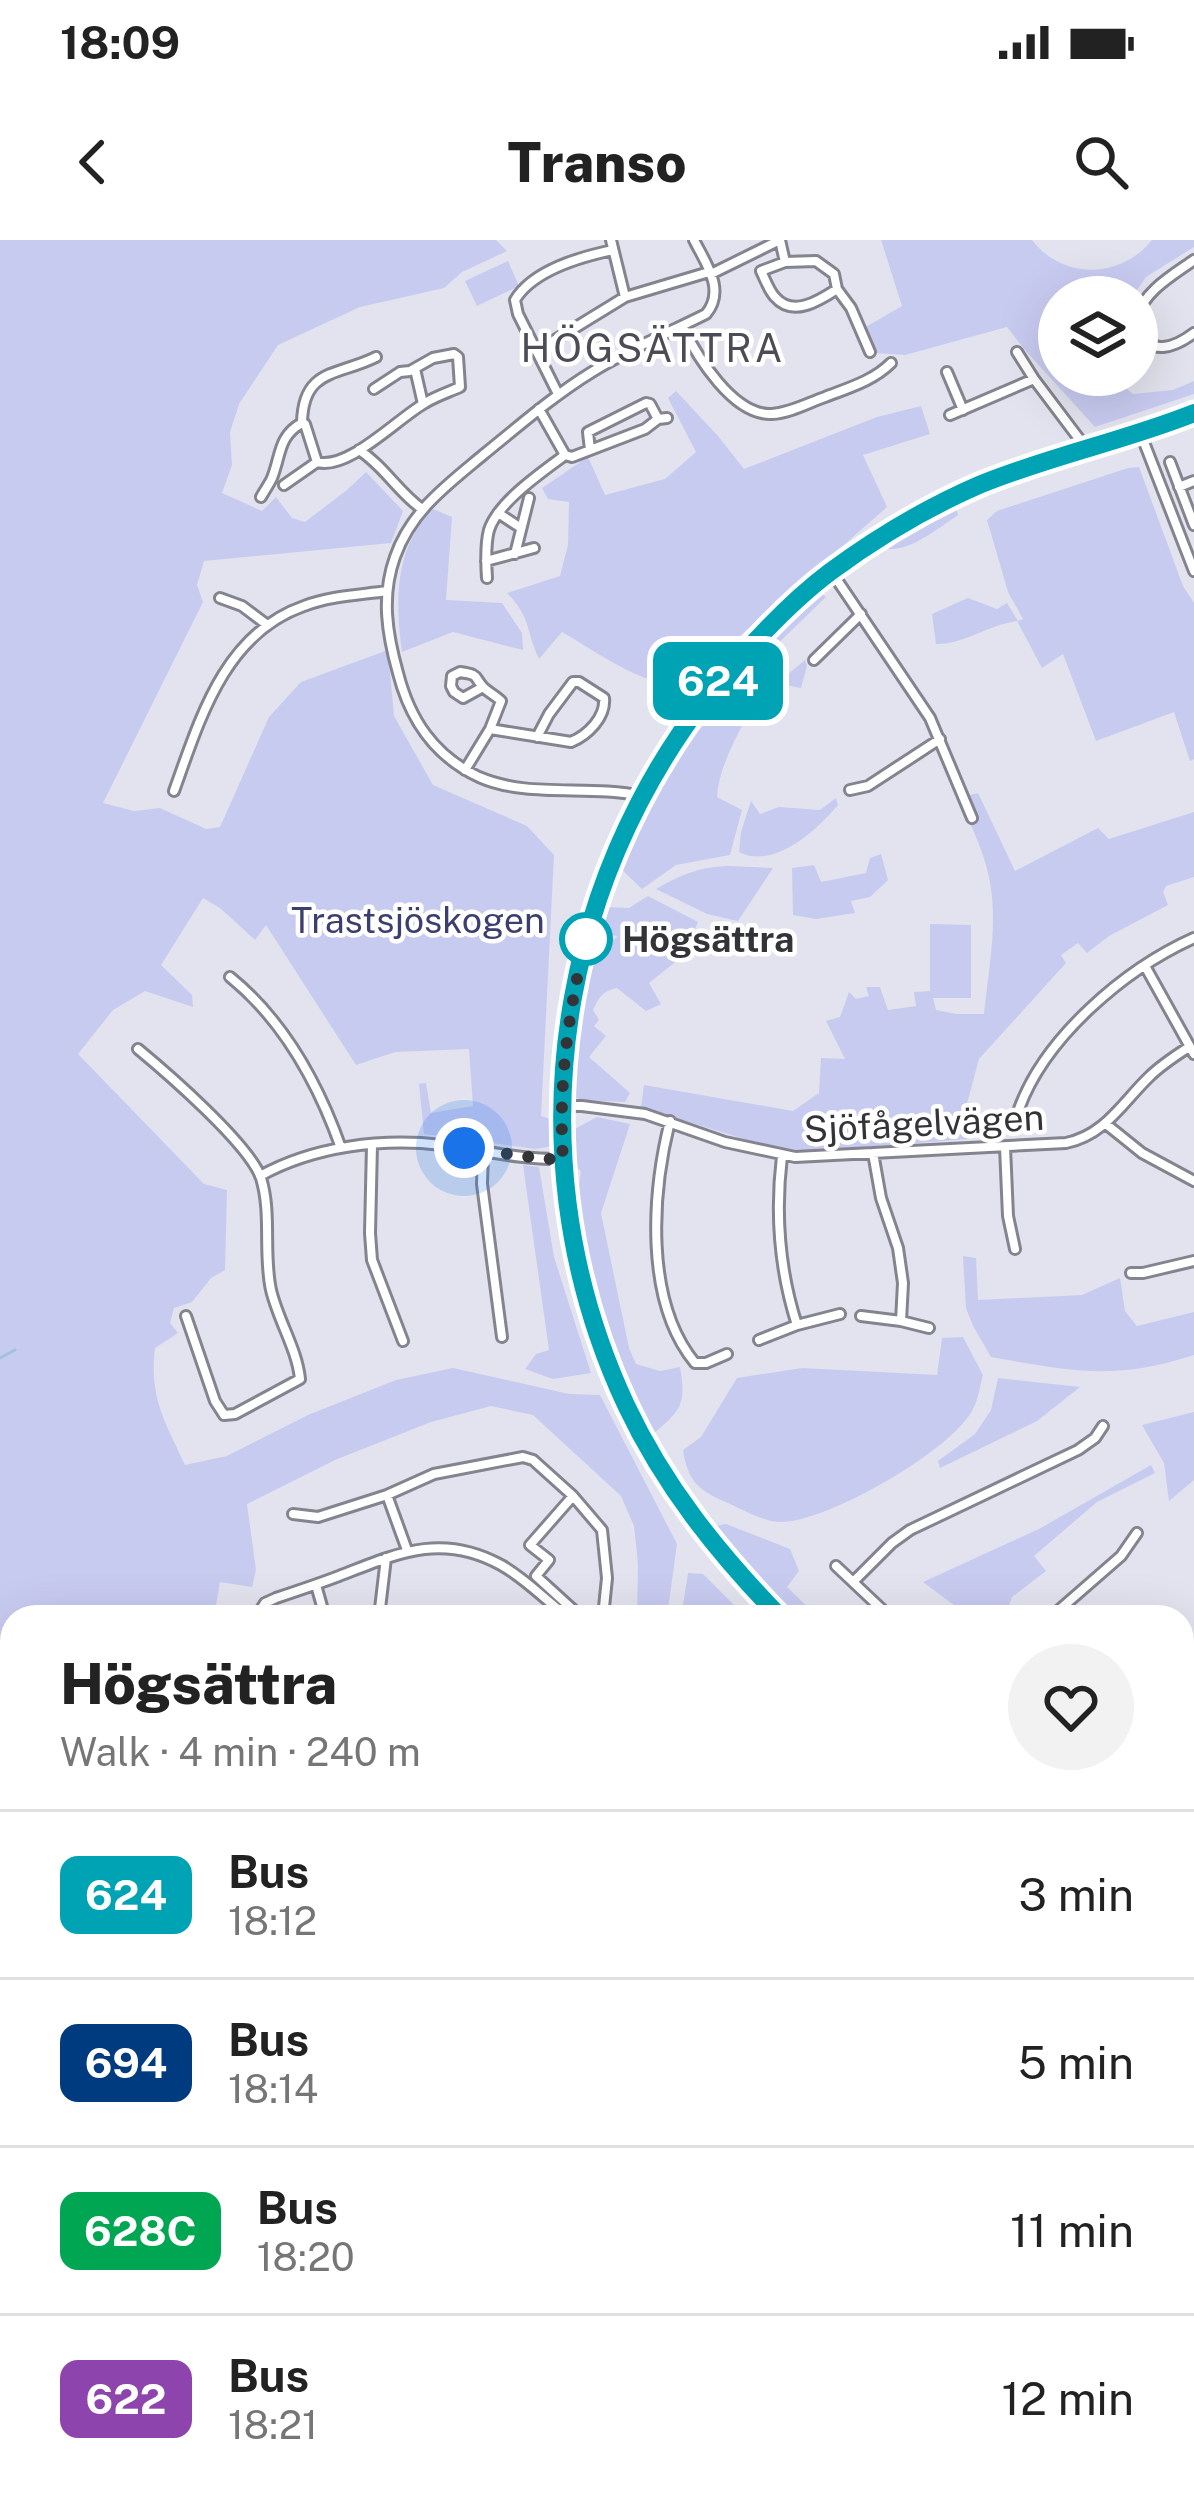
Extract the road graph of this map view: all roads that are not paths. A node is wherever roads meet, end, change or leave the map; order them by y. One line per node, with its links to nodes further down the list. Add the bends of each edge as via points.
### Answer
1 (694, 240): 5 (street)
2 (612, 245): 8 (street); 12 (street, via 519,292 518,314)
3 (1194, 260): 6 (street)
4 (785, 262): 5 (street, via 780,240); 7 (street, via 816,261 834,274); 7 (street, via 761,271 786,305 809,305)
5 (710, 273): 8 (street); 9 (street, via 712,307)
6 (1158, 287)
7 (837, 289): 13 (street)
8 (625, 297): 12 (street)
9 (682, 326): 16 (street, via 718,383 769,415 861,384); 21 (street)
10 (1194, 333): 11 (street)
11 (1158, 349)
12 (537, 351): 21 (street)
13 (870, 352)
14 (1017, 352): 19 (street)
15 (376, 357): 27 (street, via 311,388)
16 (891, 363)
17 (415, 369): 20 (street); 22 (street); 22 (street, via 458,357 460,387)
18 (947, 372): 24 (street)
19 (1034, 379): 24 (street); 29 (street)
20 (374, 389)
21 (558, 394): 23 (street)
22 (423, 404): 30 (street)
23 (539, 409): 32 (street); 40 (street)
24 (963, 410): 26 (street)
25 (1194, 413): 28 (street)
26 (950, 416)
27 (302, 423): 34 (street); 38 (street, via 286,434)
28 (1140, 432): 29 (street); 47 (street)
29 (1086, 448): 48 (street, via 959,495)
30 (359, 450): 34 (street); 40 (street)
31 (590, 450): 31 (street, via 645,429 663,418 646,403 588,432); 32 (street)
32 (565, 455): 41 (street)
33 (1170, 462): 37 (street)
34 (317, 463): 36 (street)
35 (1194, 482): 37 (street)
36 (284, 485)
37 (1179, 487): 42 (street)
38 (261, 497)
39 (529, 498): 43 (street)
40 (422, 509): 50 (street, via 393,560)
41 (498, 513): 43 (street); 46 (street)
42 (1194, 525)
43 (521, 528): 45 (street)
44 (534, 548): 45 (street)
45 (515, 554): 46 (street)
46 (486, 561): 49 (street)
47 (1194, 569)
48 (831, 571): 52 (street); 62 (street, via 728,670)
49 (487, 578)
50 (387, 592): 53 (street, via 321,601); 59 (street, via 388,633 412,714 433,745)
51 (220, 598): 53 (street)
52 (861, 614): 54 (street); 58 (street)
53 (266, 624): 61 (street, via 211,694)
54 (814, 660)
55 (483, 687): 56 (street, via 501,701)
56 (490, 729): 57 (street); 59 (street)
57 (538, 737): 57 (street, via 578,740 604,698 573,682)
58 (940, 739): 60 (street); 63 (street)
59 (465, 770): 62 (street, via 509,786)
60 (850, 790)
61 (173, 791)
62 (642, 796): 69 (street, via 587,933)
63 (973, 818)
64 (1194, 938): 65 (street)
65 (1145, 966): 68 (street); 70 (street, via 1078,1020 1027,1086)
66 (230, 977): 75 (street, via 284,1035)
67 (138, 1049): 80 (street)
68 (1192, 1051): 72 (street, Sjöfågelvägen, via 1151,1075)
69 (561, 1106): 71 (street, Sjöfågelvägen); 79 (street)
70 (1019, 1109)
71 (670, 1121): 78 (street, Sjöfågelvägen); 94 (street, via 656,1203 666,1300 694,1363)
72 (1106, 1124): 74 (street, Sjöfågelvägen, via 1073,1142); 81 (street)
73 (372, 1145): 75 (street); 76 (street); 93 (street, via 372,1259)
74 (1005, 1147): 77 (street, Sjöfågelvägen); 82 (street)
75 (341, 1148): 80 (street)
76 (482, 1151): 79 (street); 91 (street)
77 (873, 1153): 78 (street, Sjöfågelvägen); 88 (street, via 898,1247)
78 (782, 1156): 89 (street, via 780,1258)
79 (563, 1159): 111 (street, via 584,1287 627,1407 693,1518)
80 (260, 1176): 86 (street, via 268,1274 300,1379 224,1415)
81 (1194, 1181)
82 (1016, 1249)
83 (1194, 1262): 84 (street)
84 (1131, 1273)
85 (841, 1313): 89 (street)
86 (186, 1316)
87 (861, 1316): 88 (street)
88 (901, 1321): 90 (street)
89 (797, 1325): 92 (street)
90 (929, 1328)
91 (502, 1337)
92 (759, 1340)
93 (404, 1341)
94 (727, 1354)
95 (1103, 1426): 103 (street, via 1078,1450 900,1536)
96 (387, 1495): 97 (street, via 434,1474 523,1457); 98 (street, via 318,1517); 100 (street)
97 (572, 1496): 109 (street, via 530,1545 549,1560 536,1576); 110 (street, via 602,1530)
98 (293, 1514)
99 (1137, 1533): 113 (street)
100 (406, 1550): 101 (street); 108 (street, via 464,1551 494,1562)
101 (386, 1558): 104 (street); 107 (street)
102 (836, 1566): 103 (street)
103 (853, 1582): 112 (street)
104 (316, 1585): 105 (street); 106 (street)
105 (264, 1605)
106 (322, 1605)
107 (380, 1605)
108 (554, 1605)
109 (568, 1605)
110 (604, 1605)
111 (769, 1605)
112 (877, 1605)
113 (1065, 1605)

